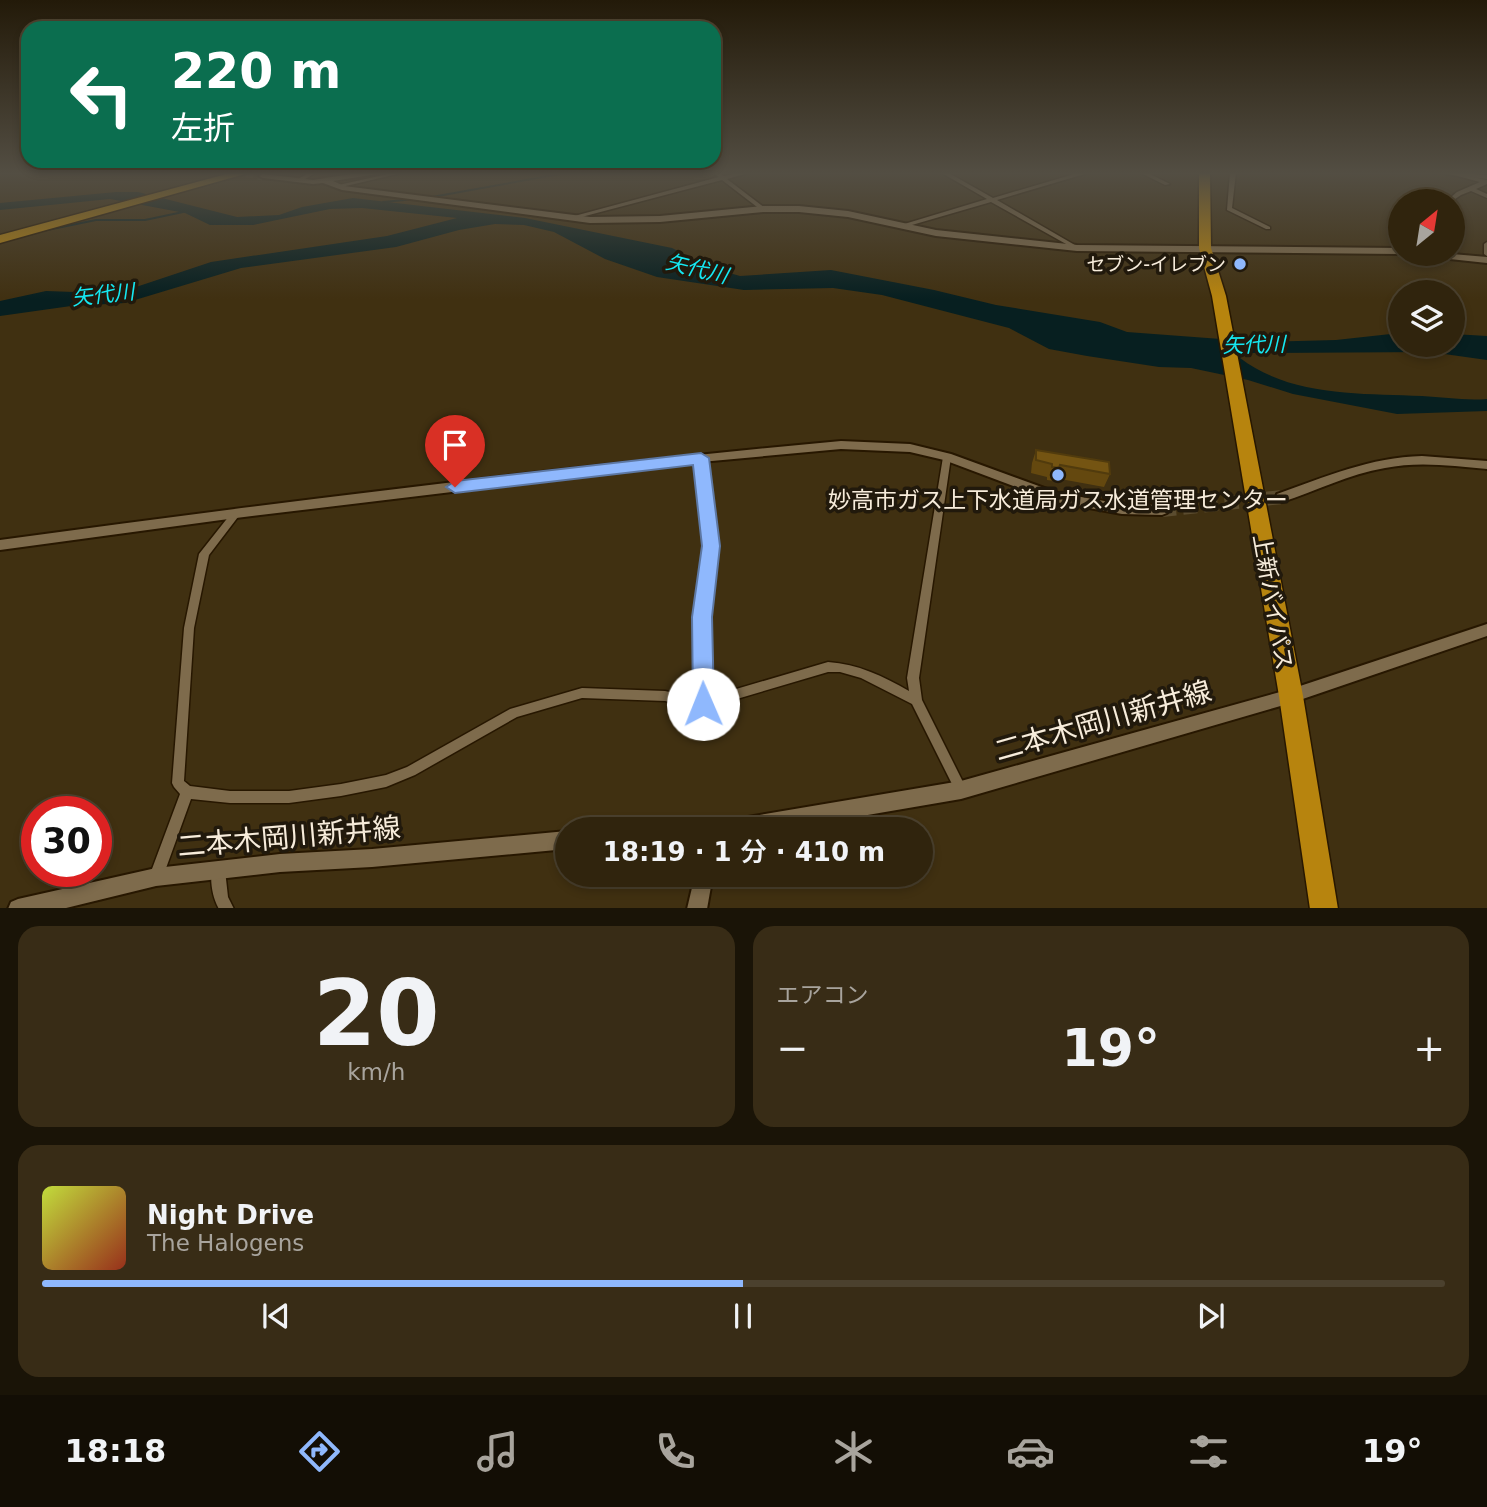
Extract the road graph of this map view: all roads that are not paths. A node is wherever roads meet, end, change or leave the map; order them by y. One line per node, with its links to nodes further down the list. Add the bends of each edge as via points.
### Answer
1 (82, 214): 13 (highway)
2 (544, 214): 10 (street)
3 (583, 214): 10 (street)
4 (708, 214): 10 (street)
5 (847, 214): 11 (street)
6 (943, 214): 11 (street)
7 (1017, 214): 15 (street)
8 (1204, 214): 16 (highway, 上新バイパス)
9 (1240, 214): 12 (street)
10 (570, 218)
11 (904, 226): 15 (street)
12 (1268, 228)
13 (0, 237)
14 (1487, 244): 18 (street)
15 (1077, 248): 16 (street)
16 (1205, 248): 17 (street); 29 (highway, 上新バイパス, via 1219,296)
17 (1388, 251)
18 (1487, 254)
19 (1465, 257): 20 (street)
20 (1487, 260)
21 (947, 457): 22 (street, via 899,447 841,445); 25 (street, via 1056,497 1122,509); 30 (street, via 916,648)
22 (701, 458): 26 (street); 31 (street, via 711,546 702,617)
23 (1487, 465): 24 (street, via 1399,461)
24 (1282, 497)
25 (1162, 510)
26 (236, 513): 27 (street); 33 (street, via 204,554 189,628 178,783)
27 (0, 545)
28 (1487, 629): 29 (street, 二本木岡川新井線)
29 (1291, 696): 32 (street, 二本木岡川新井線); 42 (highway, 上新バイパス)
30 (916, 700): 31 (street, via 863,672 828,667); 32 (street)
31 (703, 704): 33 (street, via 665,696 582,693 514,713 443,755 386,781 289,797)
32 (961, 790): 34 (street, 二本木岡川新井線)
33 (187, 792): 37 (street)
34 (801, 817)
35 (555, 842): 36 (street, 二本木岡川新井線)
36 (218, 870): 37 (street, 二本木岡川新井線); 40 (street, via 221,898)
37 (156, 877): 39 (street, 二本木岡川新井線)
38 (701, 887): 41 (street)
39 (18, 908)
40 (227, 908)
41 (696, 908)
42 (1324, 908)

